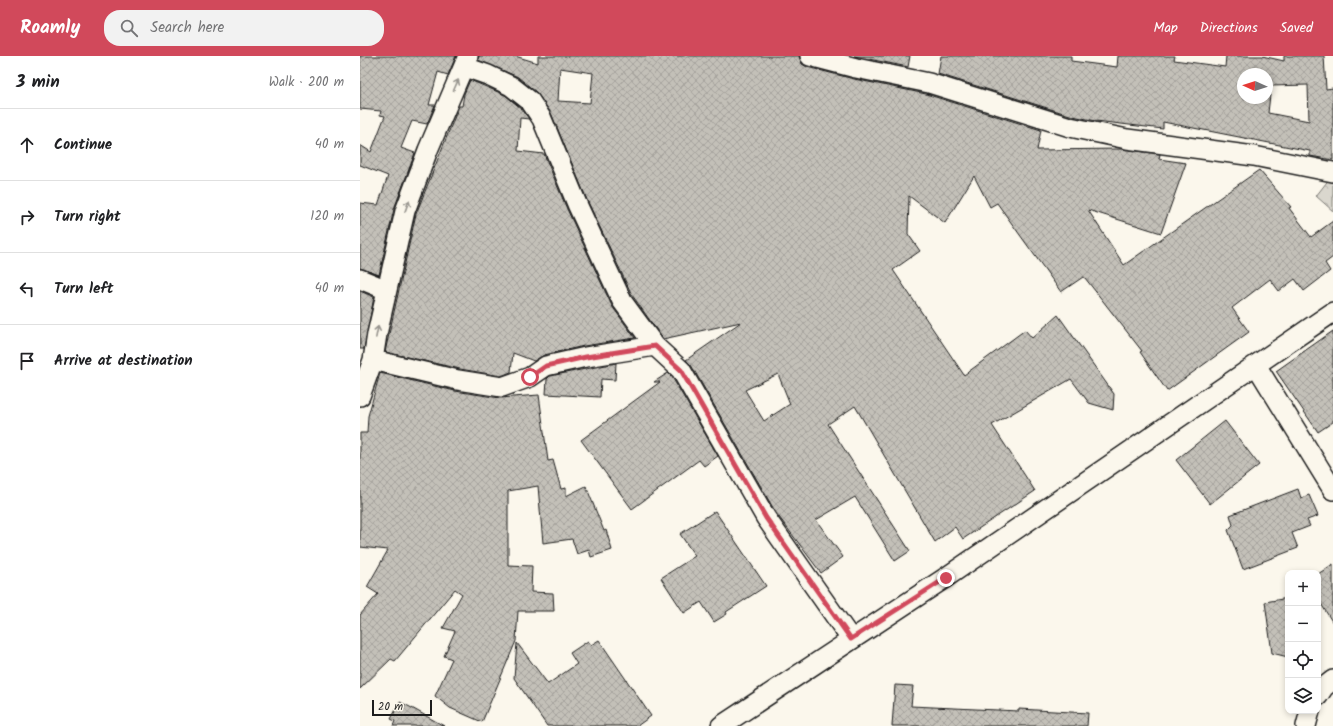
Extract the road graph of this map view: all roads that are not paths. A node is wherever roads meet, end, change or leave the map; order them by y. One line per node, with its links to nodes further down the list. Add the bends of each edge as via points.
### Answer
1 (810, 56): 3 (street, via 929,83 1070,127 1127,139 1254,156)
2 (466, 61): 5 (street, one-way to 2, via 405,210); 7 (street, via 512,86 530,101 542,119 577,204 622,301)
3 (1333, 172)
4 (360, 279): 5 (street)
5 (387, 290): 8 (street, one-way to 5)
6 (1333, 312): 9 (street)
7 (655, 346): 8 (street, via 546,366 530,377 502,388); 12 (street, via 681,370 766,518)
8 (373, 360): 10 (street)
9 (1256, 365): 11 (street); 12 (street, via 952,574)
10 (360, 396)
11 (1333, 490)
12 (851, 639): 16 (street)
13 (1333, 680): 14 (street)
14 (1321, 692)
15 (1309, 714): 17 (street)
16 (721, 726)
17 (1306, 726)

